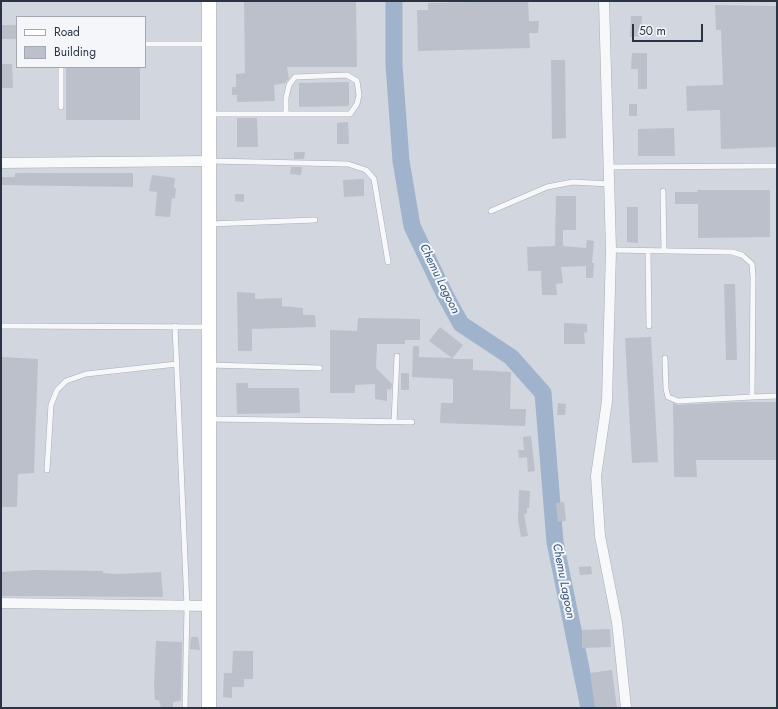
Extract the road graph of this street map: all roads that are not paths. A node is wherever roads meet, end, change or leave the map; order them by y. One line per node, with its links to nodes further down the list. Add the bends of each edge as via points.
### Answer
1 (210, 1): 4 (street)
2 (604, 1): 12 (street)
3 (146, 44): 4 (lane)
4 (210, 44): 7 (street)
5 (61, 68): 6 (lane)
6 (61, 107)
7 (209, 114): 8 (lane); 9 (street)
8 (286, 114): 8 (lane, via 350,114 358,104 357,80 347,75 295,77 289,85)
9 (209, 161): 10 (street); 17 (street); 21 (lane, via 348,164 366,170 374,179)
10 (1, 163)
11 (777, 166): 12 (lane)
12 (609, 168): 13 (street)
13 (609, 184): 15 (lane, via 573,182 547,187); 18 (street)
14 (663, 191): 20 (lane)
15 (490, 211)
16 (315, 220): 17 (lane)
17 (209, 224): 25 (street)
18 (611, 250): 19 (lane); 42 (street, via 607,401 596,476 600,536 617,622)
19 (648, 251): 20 (lane); 24 (lane)
20 (664, 251): 32 (lane, via 732,252 742,255 752,264)
21 (388, 262)
22 (1, 326): 23 (lane)
23 (175, 326): 25 (lane); 28 (lane)
24 (649, 326)
25 (209, 327): 29 (street)
26 (397, 356): 34 (lane)
27 (665, 358): 32 (lane, via 668,397 678,401)
28 (177, 364): 36 (lane, via 86,374 66,381 57,390 50,405); 38 (lane)
29 (209, 365): 30 (lane); 33 (street)
30 (320, 368)
31 (777, 396): 32 (lane)
32 (752, 397)
33 (209, 418): 34 (lane); 39 (street)
34 (394, 422): 35 (lane)
35 (412, 422)
36 (47, 470)
37 (1, 603): 38 (street)
38 (187, 606): 39 (street); 40 (lane)
39 (209, 606): 41 (street)
40 (186, 708)
41 (210, 708)
42 (626, 708)

